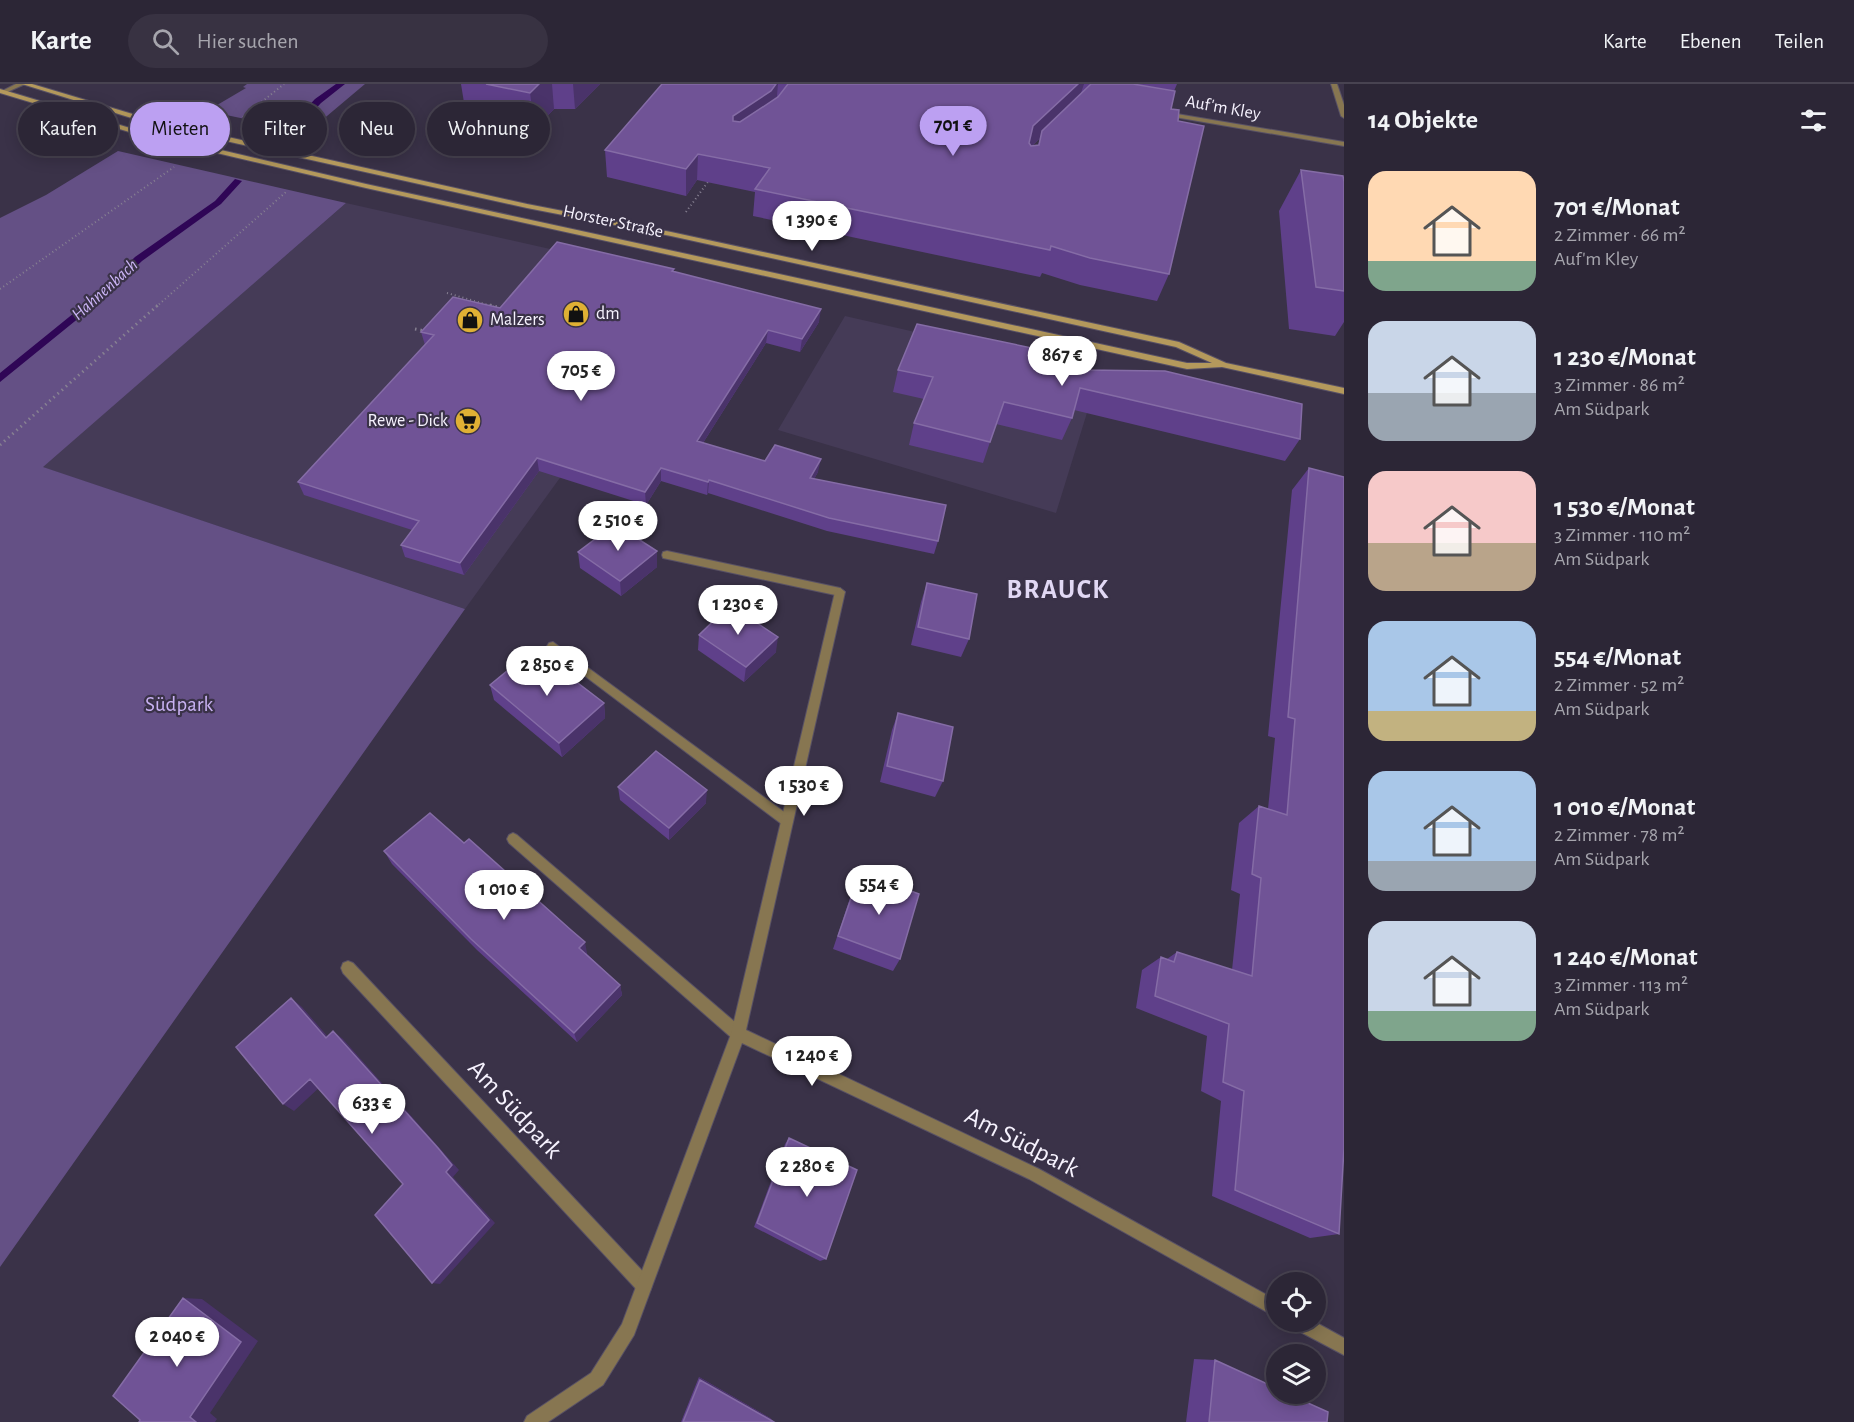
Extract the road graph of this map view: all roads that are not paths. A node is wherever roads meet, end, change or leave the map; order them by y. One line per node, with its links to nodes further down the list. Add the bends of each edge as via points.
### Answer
1 (24, 84): 3 (street); 5 (main road, Horster Straße)
2 (1334, 84): 6 (street)
3 (1, 93): 7 (main road, Horster Straße)
4 (1156, 112): 9 (street, Auf'm Kley)
5 (130, 116)
6 (1344, 116)
7 (130, 131)
8 (230, 140): 11 (main road, Horster Straße, via 1179,345)
9 (1344, 144)
10 (230, 154): 11 (main road, Horster Straße, via 1186,366)
11 (1223, 365): 12 (main road, Horster Straße)
12 (1344, 392)
13 (667, 555): 15 (street, via 840,592)
14 (553, 646): 15 (street)
15 (787, 821): 18 (street)
16 (513, 839): 18 (street, Am Südpark)
17 (348, 968): 19 (street, Am Südpark)
18 (738, 1034): 19 (street); 20 (street, Am Südpark, via 1034,1174)
19 (644, 1286): 23 (street, via 628,1329 597,1379)
20 (1266, 1303)
21 (1317, 1332): 22 (street)
22 (1344, 1347)
23 (533, 1422)

